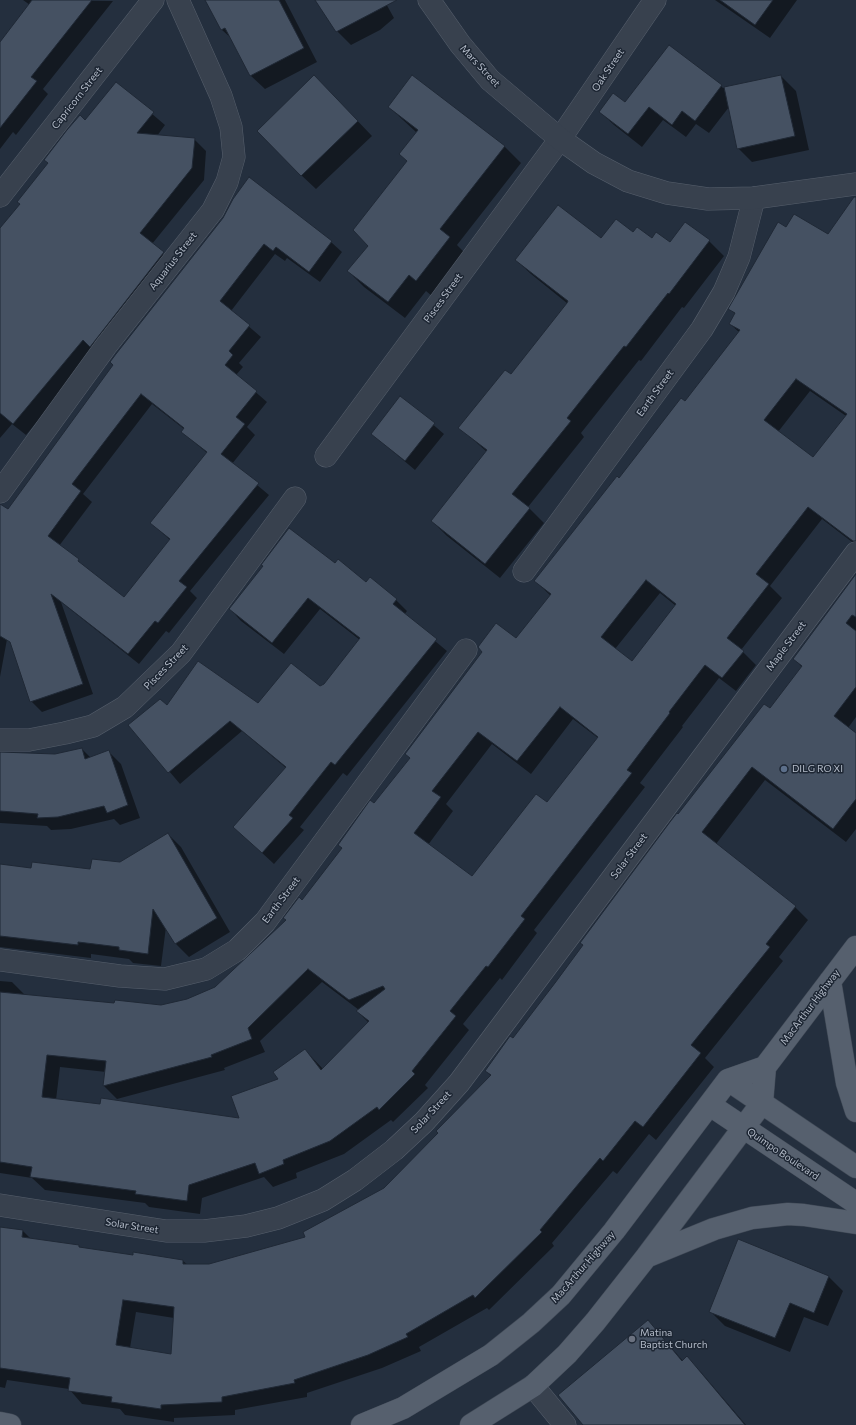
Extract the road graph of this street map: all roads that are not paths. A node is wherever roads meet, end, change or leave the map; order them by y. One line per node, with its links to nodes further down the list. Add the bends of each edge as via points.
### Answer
1 (153, 0): 7 (street, Capricorn Street)
2 (178, 0): 10 (street, Aquarius Street, via 222,96 231,127 234,158 227,182 213,210 106,346)
3 (429, 0): 5 (street, Mars Street, via 460,44 490,80)
4 (655, 0): 5 (street, Oak Street)
5 (560, 139): 8 (street, Mars Street, via 594,163 628,181 667,193 708,199); 9 (street, Pisces Street)
6 (856, 184): 8 (street, Mars Street)
7 (0, 196)
8 (754, 198): 13 (street, Earth Street, via 739,257 724,292 702,328)
9 (326, 456)
10 (0, 492)
11 (295, 498): 16 (street, Pisces Street, via 181,653 125,707 93,726 29,740)
12 (856, 553): 15 (street, Maple Street)
13 (524, 571)
14 (466, 650): 18 (street, Earth Street, via 265,922 237,950 206,969 165,979 120,976)
15 (716, 739): 28 (street, Solar Street, via 459,1083 424,1122 356,1180 323,1200 278,1218 246,1226 204,1231 166,1231)
16 (0, 740)
17 (856, 947): 19 (main road, MacArthur Highway)
18 (0, 960)
19 (830, 981): 20 (main road, MacArthur Highway); 24 (main road, via 846,1078)
20 (765, 1067): 21 (main road); 22 (main road)
21 (728, 1080): 22 (main road); 23 (main road, MacArthur Highway)
22 (762, 1103): 25 (main road); 26 (main road)
23 (710, 1105): 25 (main road, Quimpo Boulevard); 34 (main road, MacArthur Highway, via 614,1231 556,1300 491,1355 403,1408)
24 (856, 1111)
25 (744, 1128): 27 (main road, Quimpo Boulevard); 30 (main road)
26 (856, 1167)
27 (856, 1203)
28 (0, 1205)
29 (856, 1223): 30 (main road, via 788,1214 752,1218 714,1228)
30 (647, 1256): 31 (main road, via 572,1348)
31 (533, 1386): 35 (main road); 36 (street)
32 (0, 1424): 33 (main road)
33 (10, 1425)
34 (362, 1425)
35 (471, 1425)
36 (565, 1425)

